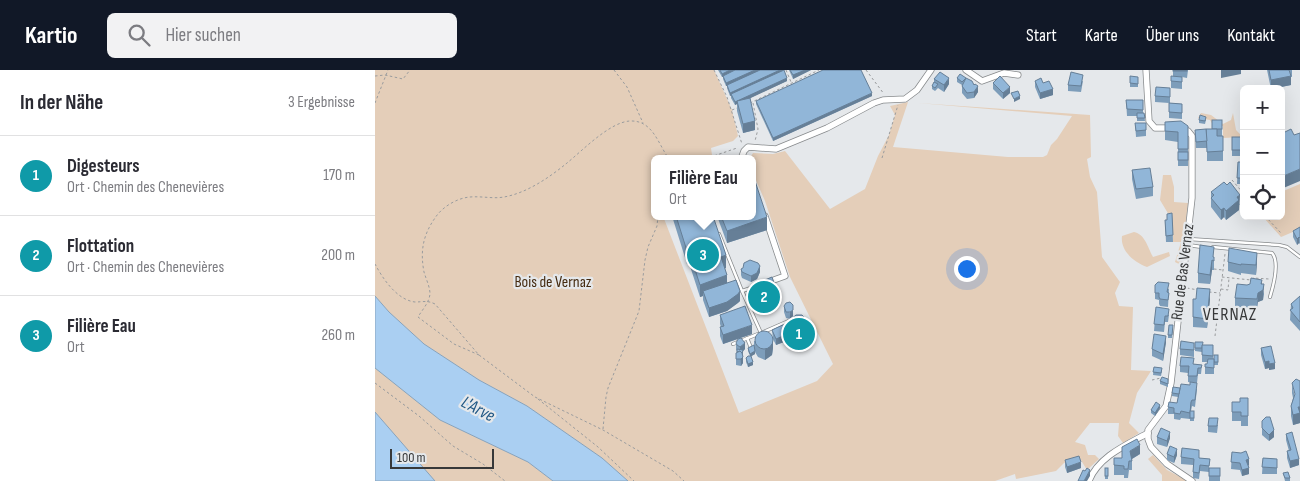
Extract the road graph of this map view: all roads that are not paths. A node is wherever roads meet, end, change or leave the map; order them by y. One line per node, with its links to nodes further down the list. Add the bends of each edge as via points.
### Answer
1 (931, 70): 5 (street, via 913,93 900,100 874,103 779,148 748,147)
2 (965, 70): 4 (street, via 982,81 1004,73)
3 (1146, 70): 8 (street, Rue de Bas Vernaz, via 1150,123 1158,128 1184,129 1192,136 1193,192)
4 (1019, 75)
5 (743, 155)
6 (763, 210): 10 (street, via 785,276)
7 (718, 231): 13 (lane)
8 (1187, 242): 9 (lane, via 1279,245); 14 (lane, via 1271,252 1276,260); 20 (street, Rue de Bas Vernaz, via 1166,406)
9 (1300, 257)
10 (771, 281): 11 (lane)
11 (764, 284)
12 (757, 286): 13 (lane)
13 (742, 292): 16 (lane)
14 (1270, 297)
15 (793, 320): 16 (lane)
16 (761, 333): 17 (lane)
17 (747, 338): 18 (lane); 19 (lane)
18 (733, 344)
19 (751, 348)
20 (1148, 433): 21 (street, via 1105,459 1093,470); 22 (street, via 1148,442 1156,452)
21 (1089, 481)
22 (1192, 481)

